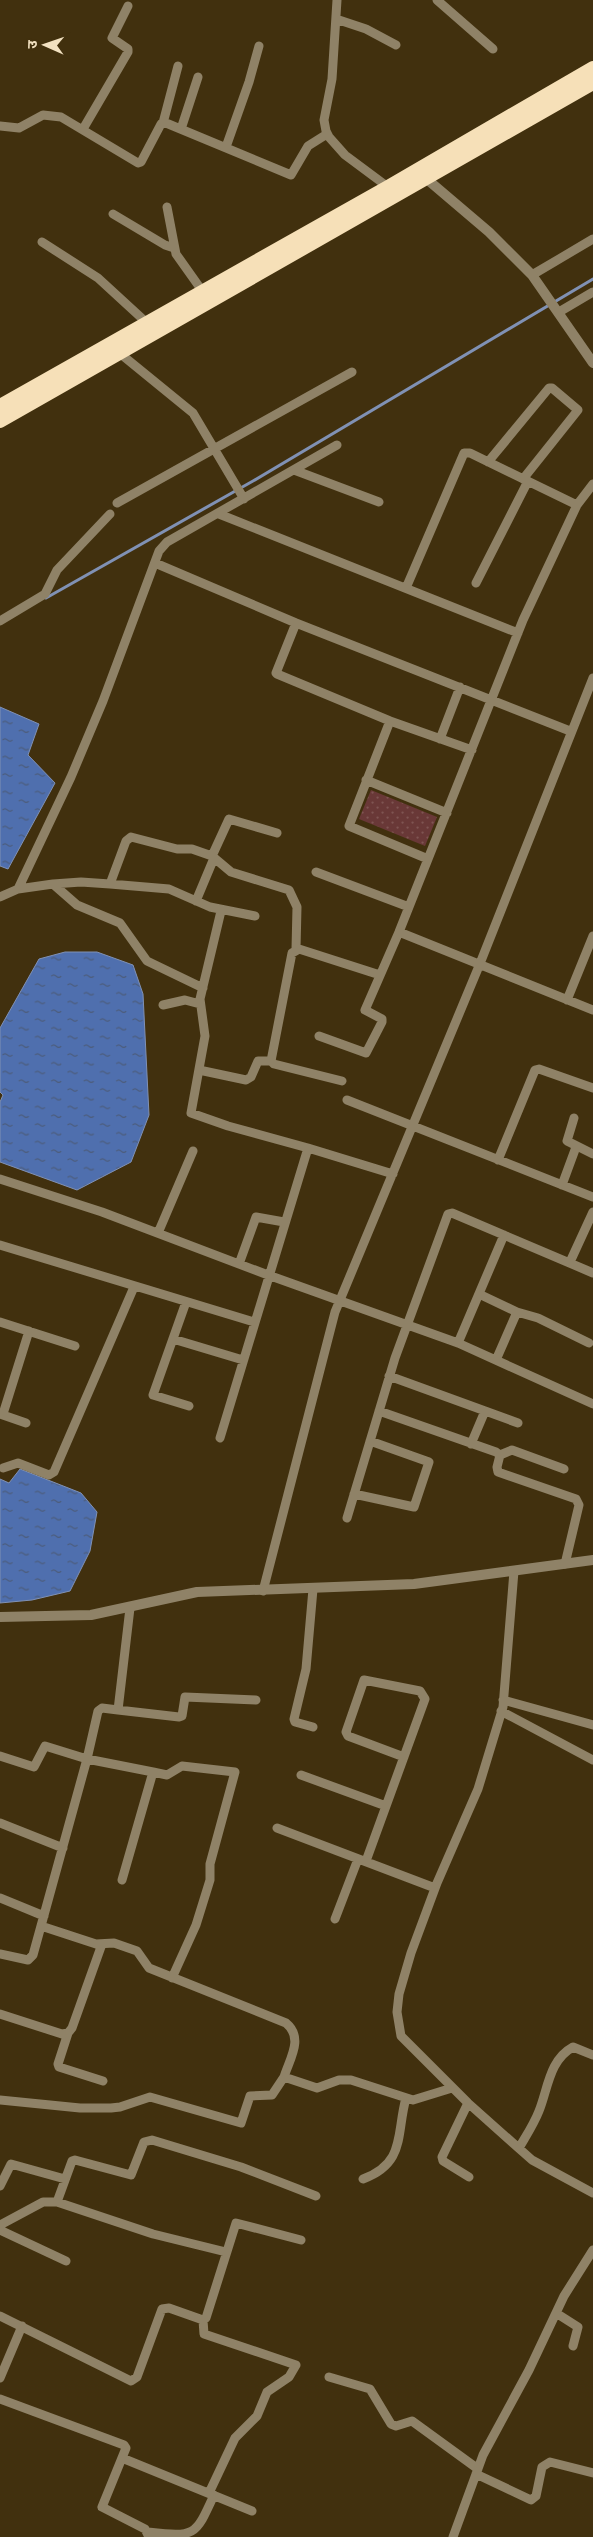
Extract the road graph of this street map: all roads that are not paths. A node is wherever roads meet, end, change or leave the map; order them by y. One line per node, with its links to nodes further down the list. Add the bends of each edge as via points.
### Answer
1 (337, 0): 4 (street)
2 (437, 0): 7 (street)
3 (128, 6): 15 (street, via 112,38 128,52)
4 (336, 19): 5 (street, via 366,29); 17 (street, via 332,79 324,120)
5 (396, 45)
6 (259, 46): 18 (street)
7 (492, 49)
8 (178, 66): 13 (street)
9 (593, 68): 12 (highway)
10 (198, 77): 16 (street)
11 (593, 83): 12 (highway)
12 (528, 113): 19 (highway)
13 (163, 123): 15 (street, via 140,163); 16 (street)
14 (0, 126): 15 (street, via 18,128 43,115 52,115)
15 (83, 129)
16 (181, 129): 18 (street)
17 (327, 134): 18 (street, via 308,146 291,175); 20 (street, via 345,155)
18 (226, 147)
19 (421, 174): 20 (highway); 26 (street, via 489,232); 31 (highway)
20 (388, 187): 27 (highway)
21 (168, 207): 25 (street)
22 (113, 214): 25 (street, via 167,247)
23 (593, 239): 26 (street)
24 (42, 242): 30 (street, via 98,278)
25 (174, 248): 27 (street)
26 (532, 275): 29 (street)
27 (202, 292): 30 (highway)
28 (593, 292): 29 (street)
29 (557, 310): 32 (street)
30 (147, 323): 31 (highway)
31 (114, 349): 34 (highway); 35 (highway); 37 (street, via 193,412)
32 (593, 363)
33 (352, 372): 37 (street)
34 (0, 406)
35 (0, 421)
36 (337, 445): 39 (street)
37 (215, 449): 42 (street); 44 (street)
38 (488, 462): 40 (street); 40 (street, via 552,388 578,410); 50 (street, via 470,453 461,455)
39 (294, 470): 42 (street); 43 (street)
40 (525, 480): 45 (street); 49 (street)
41 (593, 484): 45 (street)
42 (240, 493): 47 (street)
43 (379, 502)
44 (117, 503)
45 (577, 505): 53 (street)
46 (110, 514): 51 (street, via 57,570 45,594)
47 (219, 514): 48 (street, via 167,542); 50 (street)
48 (155, 562): 52 (street); 69 (street, via 103,702)
49 (476, 582)
50 (406, 588): 53 (street)
51 (0, 621)
52 (296, 622): 55 (street); 57 (street, via 276,674)
53 (518, 633): 56 (street)
54 (593, 678): 58 (street)
55 (460, 687): 56 (street); 59 (street)
56 (492, 700): 58 (street); 60 (street)
57 (390, 721): 59 (street); 61 (street)
58 (570, 731): 78 (street)
59 (440, 739): 60 (street)
60 (472, 750): 62 (street)
61 (366, 780): 62 (street); 65 (street, via 349,826)
62 (447, 813): 65 (street)
63 (277, 832): 64 (street, via 229,819)
64 (213, 857): 68 (street, via 192,849 177,849 131,837 126,841); 71 (street); 77 (street, via 231,872 290,890 297,907)
65 (428, 859): 72 (street)
66 (316, 872): 72 (street)
67 (53, 884): 68 (street); 69 (street); 80 (street, via 77,905 120,923 147,961)
68 (110, 884): 71 (street, via 169,889)
69 (18, 889): 70 (street)
70 (0, 897)
71 (196, 901): 73 (street)
72 (409, 906): 75 (street)
73 (221, 910): 74 (street); 80 (street)
74 (255, 916)
75 (399, 932): 78 (street); 79 (street)
76 (593, 936): 81 (street)
77 (296, 950): 79 (street); 86 (street, via 292,953)
78 (479, 966): 81 (street); 92 (street)
79 (380, 975): 85 (street, via 365,1012 382,1020 366,1053)
80 (203, 988): 82 (street)
81 (567, 1000): 84 (street)
82 (200, 1004): 83 (street, via 185,1000); 87 (street, via 205,1036)
83 (163, 1006)
84 (593, 1010)
85 (319, 1036)
86 (271, 1061): 87 (street, via 258,1060 251,1077 246,1080); 88 (street)
87 (199, 1070): 94 (street, via 192,1114)
88 (342, 1081)
89 (593, 1088): 97 (street, via 535,1070)
90 (347, 1100): 92 (street)
91 (574, 1118): 93 (street, via 567,1138 569,1144)
92 (412, 1126): 97 (street); 98 (street)
93 (576, 1147): 96 (street); 100 (street)
94 (308, 1148): 98 (street); 103 (street)
95 (193, 1150): 105 (street)
96 (593, 1154)
97 (498, 1160): 100 (street)
98 (393, 1174): 114 (street)
99 (0, 1179): 105 (street)
100 (562, 1185): 101 (street)
101 (593, 1197)
102 (593, 1212): 104 (street)
103 (284, 1222): 109 (street, via 258,1216 254,1218); 111 (street)
104 (590, 1228): 108 (street)
105 (158, 1233): 109 (street)
106 (504, 1235): 108 (street); 113 (street); 119 (street, via 448,1214)
107 (0, 1245): 112 (street)
108 (570, 1262): 110 (street)
109 (239, 1264): 111 (street)
110 (593, 1273)
111 (268, 1276): 114 (street); 118 (street)
112 (134, 1287): 115 (street); 139 (street, via 54,1472 49,1475 14,1462)
113 (479, 1294): 116 (street); 122 (street)
114 (340, 1300): 119 (street); 147 (street)
115 (186, 1302): 118 (street); 121 (street)
116 (517, 1312): 123 (street, via 538,1318); 126 (street)
117 (0, 1322): 120 (street)
118 (254, 1322): 125 (street)
119 (407, 1324): 122 (street); 127 (street)
120 (29, 1331): 124 (street); 132 (street)
121 (173, 1339): 125 (street); 129 (street, via 153,1395)
122 (458, 1343): 126 (street)
123 (589, 1343)
124 (75, 1346)
125 (243, 1360): 135 (street)
126 (496, 1360): 128 (street)
127 (389, 1376): 130 (street); 131 (street)
128 (593, 1404)
129 (189, 1406)
130 (379, 1411): 136 (street); 137 (street)
131 (485, 1411): 134 (street); 137 (street)
132 (1, 1414): 133 (street)
133 (26, 1423)
134 (518, 1423)
135 (220, 1438)
136 (370, 1441): 141 (street); 141 (street, via 429,1462 414,1507)
137 (471, 1444): 138 (street)
138 (500, 1455): 140 (street, via 512,1450); 144 (street, via 496,1467 498,1472 578,1501)
139 (3, 1468)
140 (564, 1469)
141 (354, 1494): 142 (street)
142 (348, 1518)
143 (593, 1560): 144 (street)
144 (565, 1564): 145 (street)
145 (514, 1571): 146 (street, via 414,1584); 151 (street)
146 (313, 1589): 147 (street); 155 (street, via 306,1669 294,1719)
147 (264, 1591): 148 (street, via 197,1592)
148 (130, 1608): 149 (street, via 91,1615); 152 (street)
149 (0, 1617)
150 (256, 1700): 152 (street, via 185,1697 180,1717)
151 (503, 1700): 153 (street); 154 (street)
152 (118, 1710): 158 (street, via 99,1709)
153 (501, 1711): 159 (street); 168 (street, via 478,1789)
154 (593, 1725)
155 (313, 1727)
156 (0, 1756): 158 (street, via 34,1767 45,1746)
157 (404, 1757): 157 (street, via 425,1695 420,1691 364,1680 346,1732 348,1736); 162 (street)
158 (87, 1758): 160 (street); 165 (street)
159 (593, 1760)
160 (153, 1772): 167 (street); 175 (street, via 167,1774 182,1766 236,1772 210,1864 210,1880 189,1944)
161 (301, 1775): 162 (street)
162 (386, 1806): 166 (street)
163 (0, 1823): 165 (street)
164 (277, 1828): 166 (street)
165 (63, 1848): 170 (street)
166 (362, 1860): 168 (street); 171 (street)
167 (122, 1880)
168 (435, 1888): 181 (street, via 399,1994 398,2026 401,2036)
169 (0, 1898): 170 (street)
170 (44, 1916): 172 (street)
171 (335, 1919)
172 (41, 1926): 173 (street); 174 (street, via 33,1955 28,1960)
173 (102, 1944): 175 (street, via 137,1951 149,1968); 177 (street)
174 (0, 1954)
175 (172, 1978): 179 (street, via 272,2016 293,2029 296,2040)
176 (0, 2014): 177 (street, via 62,2034)
177 (68, 2033): 180 (street, via 59,2067)
178 (593, 2055): 185 (street, via 573,2047 553,2068 540,2110)
179 (284, 2077): 182 (street, via 317,2088 339,2080 352,2080); 183 (street, via 272,2095 249,2097 241,2123 150,2097 110,2108)
180 (103, 2082)
181 (452, 2088): 182 (street, via 418,2100); 184 (street)
182 (406, 2098): 188 (street, via 396,2151 384,2169)
183 (0, 2100)
184 (468, 2104): 185 (street); 186 (street, via 442,2157 443,2161)
185 (519, 2148): 191 (street, via 532,2160)
186 (469, 2177)
187 (65, 2179): 190 (street, via 11,2164); 193 (street, via 70,2162 76,2160 131,2176 144,2142 152,2140 241,2167); 194 (street)
188 (363, 2179)
189 (593, 2184): 191 (street)
190 (0, 2186)
191 (584, 2188): 192 (street)
192 (593, 2193)
193 (316, 2196)
194 (57, 2202): 195 (street, via 43,2202); 199 (street, via 153,2234)
195 (0, 2225)
196 (0, 2230): 200 (street)
197 (301, 2240): 199 (street, via 236,2223)
198 (593, 2250): 201 (street)
199 (226, 2252): 203 (street)
200 (66, 2260)
201 (556, 2313): 205 (street, via 578,2327); 210 (street, via 483,2454)
202 (0, 2316): 204 (street)
203 (203, 2320): 204 (street, via 169,2308 162,2309 137,2377 131,2380); 212 (street, via 204,2334 296,2365 289,2377 266,2392 257,2416 235,2438)
204 (22, 2326): 207 (street)
205 (573, 2346)
206 (329, 2377): 210 (street, via 370,2389 391,2424 396,2426 412,2421)
207 (0, 2378)
208 (0, 2399): 209 (street, via 121,2443 126,2448)
209 (122, 2458): 212 (street); 214 (street, via 102,2507)
210 (477, 2472): 211 (street, via 531,2500 536,2496 545,2463); 215 (street)
211 (593, 2473)
212 (211, 2494): 213 (street); 214 (street, via 201,2525 196,2530 180,2534)
213 (252, 2511)
214 (148, 2534)
215 (453, 2537)

